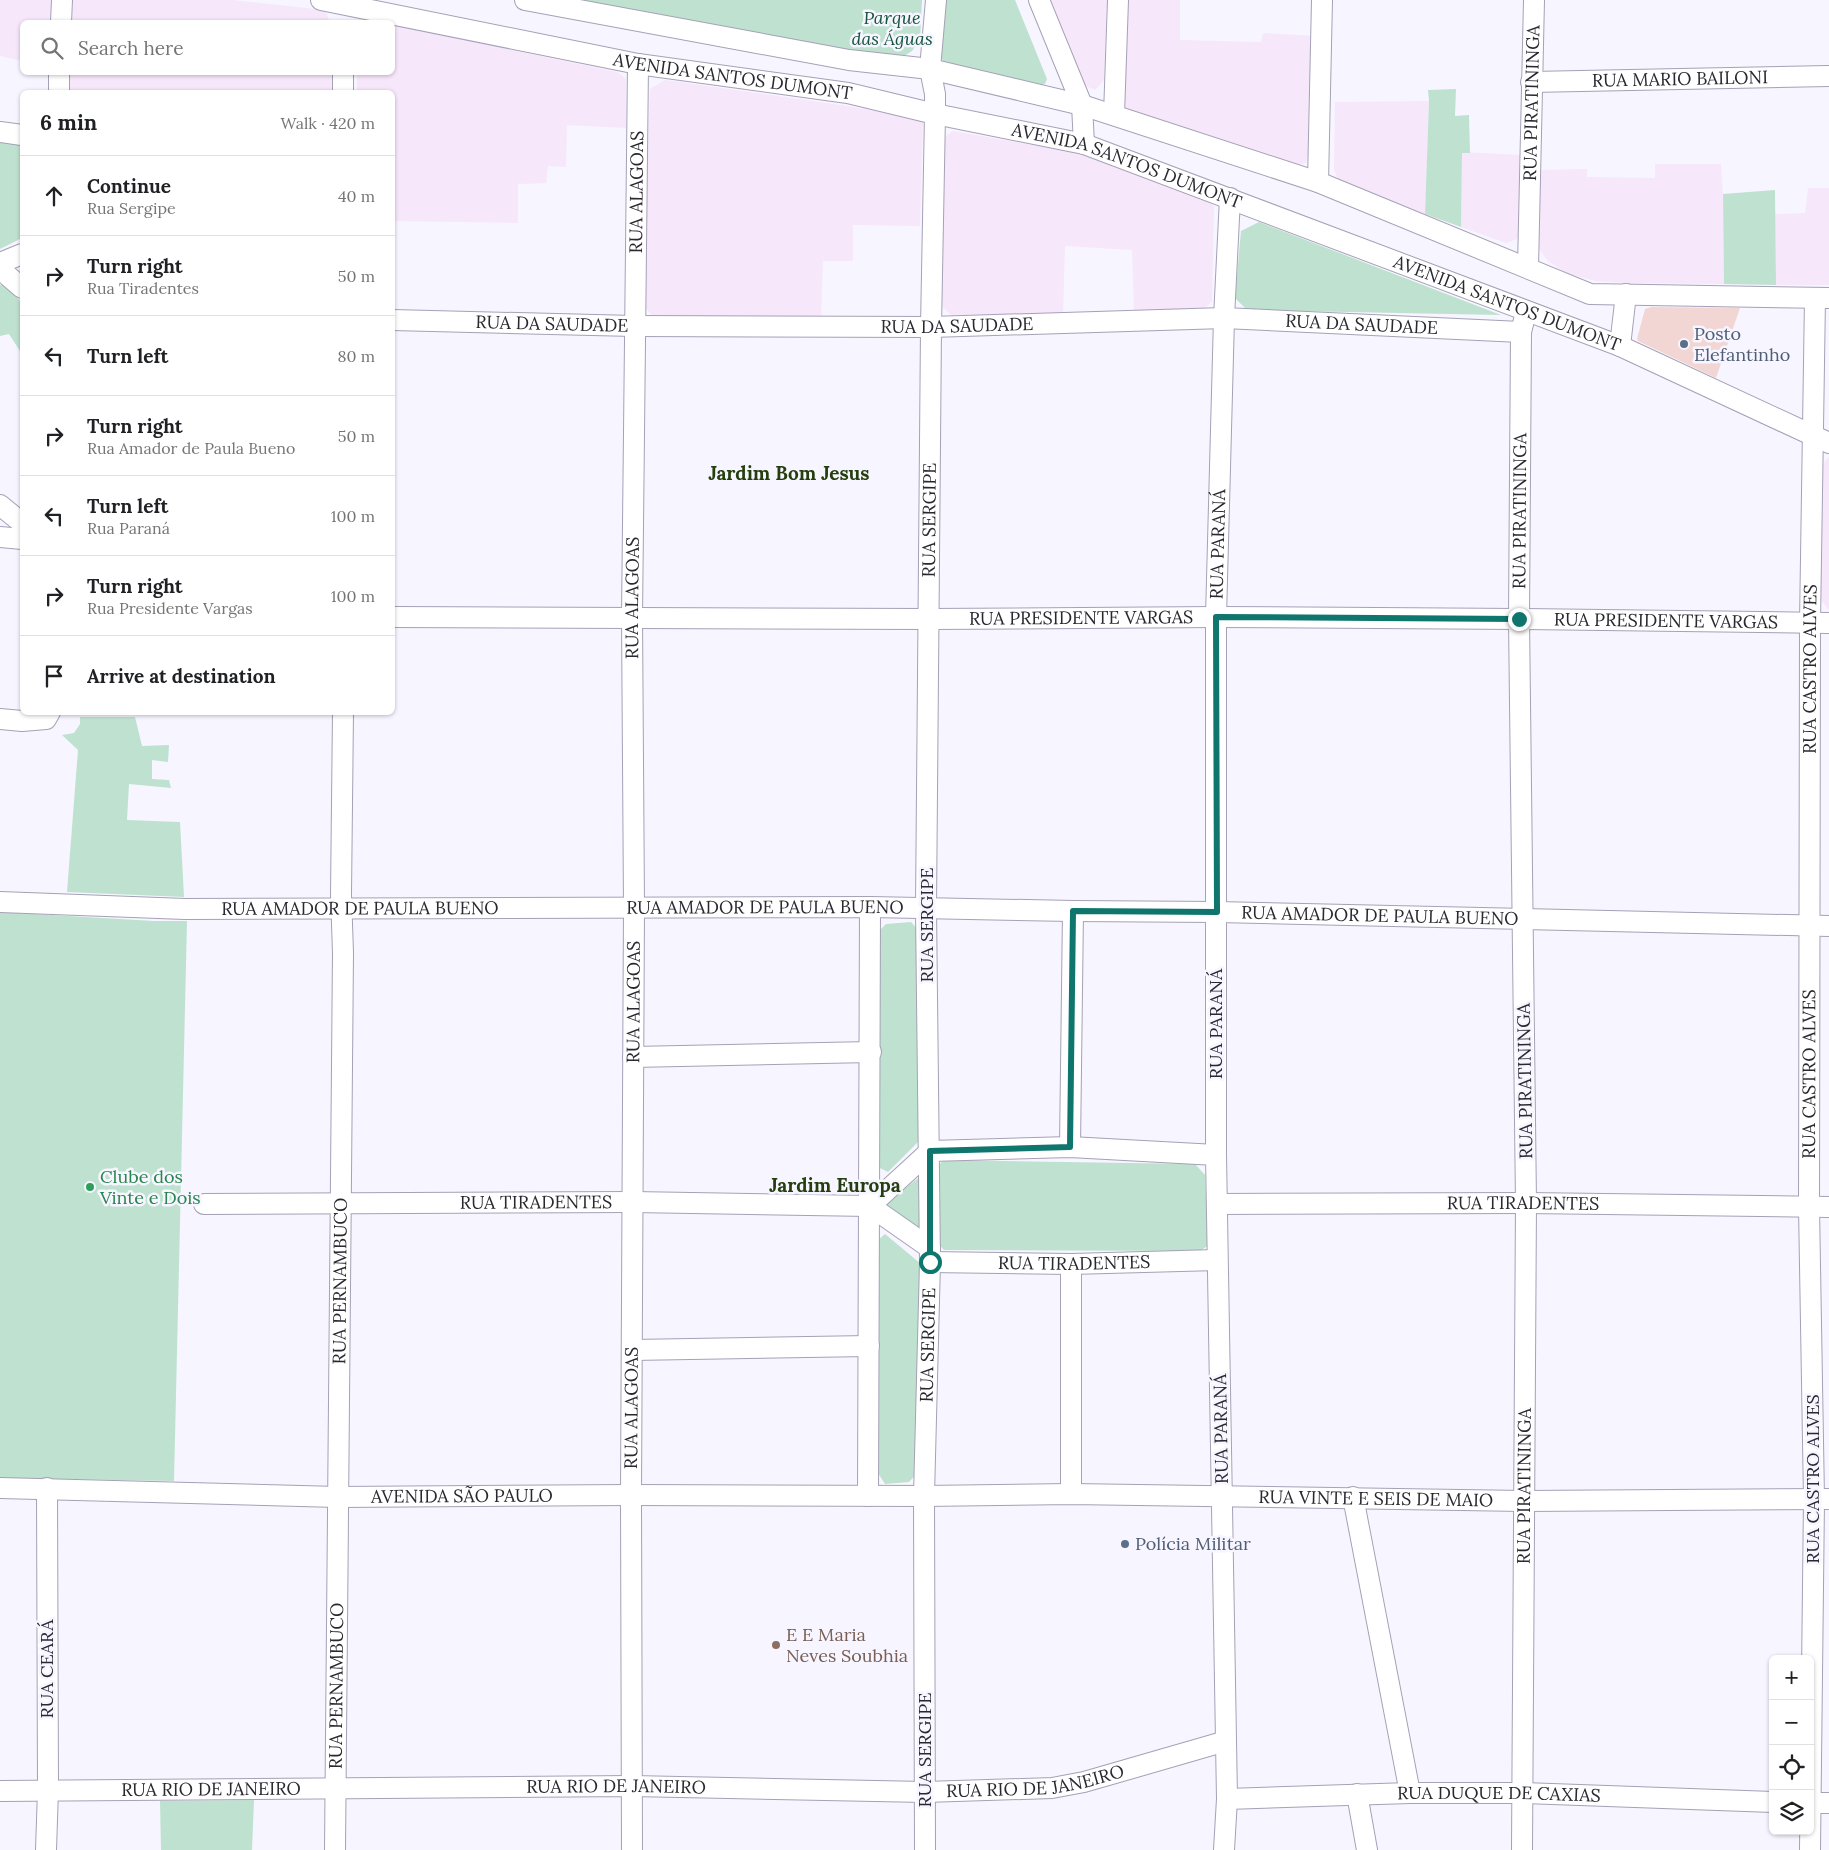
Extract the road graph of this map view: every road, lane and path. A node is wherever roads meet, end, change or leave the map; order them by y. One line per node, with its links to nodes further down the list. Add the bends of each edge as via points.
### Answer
1 (62, 0): 10 (street)
2 (320, 0): 9 (street, AVENIDA SANTOS DUMONT)
3 (525, 0): 11 (street, AVENIDA SANTOS DUMONT)
4 (936, 0): 13 (street, RUA SERGIPE)
5 (1039, 0): 21 (street)
6 (1118, 0): 23 (street)
7 (1322, 0): 27 (street)
8 (1534, 0): 17 (street, RUA PIRATININGA)
9 (342, 9): 12 (street, AVENIDA SANTOS DUMONT)
10 (61, 20)
11 (849, 60): 13 (street, AVENIDA SANTOS DUMONT); 20 (street)
12 (638, 64): 20 (street, AVENIDA SANTOS DUMONT); 39 (street, RUA ALAGOAS)
13 (930, 69): 21 (street, AVENIDA SANTOS DUMONT); 22 (street, RUA SERGIPE)
14 (59, 75): 18 (street)
15 (343, 75): 19 (street)
16 (1829, 76): 17 (street, RUA MARIO BAILONI)
17 (1531, 82): 31 (street, RUA PIRATININGA)
18 (59, 90)
19 (343, 90)
20 (848, 93): 22 (street, AVENIDA SANTOS DUMONT)
21 (1082, 105): 23 (street, AVENIDA SANTOS DUMONT); 26 (street)
22 (935, 114): 26 (street, AVENIDA SANTOS DUMONT); 40 (street, RUA SERGIPE)
23 (1114, 115): 27 (street, AVENIDA SANTOS DUMONT)
24 (0, 132): 25 (street)
25 (20, 135)
26 (1084, 144): 28 (street, AVENIDA SANTOS DUMONT)
27 (1318, 182): 31 (street, AVENIDA SANTOS DUMONT)
28 (1230, 198): 36 (street, AVENIDA SANTOS DUMONT); 37 (street, RUA PARANÁ)
29 (20, 255): 30 (street)
30 (0, 263)
31 (1528, 268): 34 (street, AVENIDA SANTOS DUMONT, via 1590,294)
32 (0, 269): 33 (street)
33 (20, 286)
34 (1626, 294): 35 (street); 42 (street, AVENIDA SANTOS DUMONT)
35 (1822, 298): 43 (street, RUA CASTRO ALVES)
36 (1526, 312): 41 (street, RUA PIRATININGA); 42 (street, AVENIDA SANTOS DUMONT)
37 (1224, 318): 40 (street, RUA DA SAUDADE); 41 (street, RUA DA SAUDADE); 50 (street, RUA PARANÁ)
38 (395, 320): 39 (street, RUA DA SAUDADE)
39 (634, 326): 40 (street, RUA DA SAUDADE); 49 (street, RUA ALAGOAS)
40 (930, 327): 51 (street, RUA SERGIPE)
41 (1521, 332): 52 (street, RUA PIRATININGA)
42 (1620, 346): 43 (street)
43 (1821, 440): 53 (street, RUA CASTRO ALVES)
44 (0, 506): 45 (street)
45 (20, 521)
46 (0, 537): 47 (street)
47 (20, 539)
48 (395, 617): 49 (street, RUA PRESIDENTE VARGAS)
49 (632, 617): 51 (street, RUA PRESIDENTE VARGAS); 59 (street, RUA ALAGOAS)
50 (1216, 617): 51 (street, RUA PRESIDENTE VARGAS); 52 (street, RUA PRESIDENTE VARGAS); 63 (street, RUA PARANÁ)
51 (929, 619): 60 (street, RUA SERGIPE)
52 (1519, 619): 53 (street, RUA PRESIDENTE VARGAS); 64 (street, RUA PIRATININGA)
53 (1819, 623): 65 (street, RUA CASTRO ALVES)
54 (343, 715): 61 (street, RUA PERNAMBUCO)
55 (48, 716): 56 (street, via 22,721)
56 (0, 719)
57 (0, 902): 61 (street, RUA AMADOR DE PAULA BUENO)
58 (870, 907): 59 (street, RUA AMADOR DE PAULA BUENO); 60 (street, RUA AMADOR DE PAULA BUENO); 66 (street)
59 (634, 908): 61 (street, RUA AMADOR DE PAULA BUENO); 67 (street, RUA ALAGOAS)
60 (926, 908): 62 (street, RUA AMADOR DE PAULA BUENO); 69 (street, RUA SERGIPE)
61 (342, 909): 71 (street, RUA PERNAMBUCO)
62 (1073, 911): 63 (street, RUA AMADOR DE PAULA BUENO); 68 (street)
63 (1217, 912): 64 (street, RUA AMADOR DE PAULA BUENO); 70 (street, RUA PARANÁ)
64 (1523, 920): 65 (street, RUA AMADOR DE PAULA BUENO); 73 (street, RUA PIRATININGA)
65 (1819, 926): 77 (street, RUA CASTRO ALVES)
66 (871, 1052): 67 (street); 76 (street)
67 (633, 1057): 72 (street, RUA ALAGOAS)
68 (1070, 1147): 69 (street); 70 (street)
69 (930, 1151): 76 (street); 78 (street, RUA SERGIPE)
70 (1216, 1155): 75 (street, RUA PARANÁ)
71 (340, 1202): 72 (street, RUA TIRADENTES); 74 (street, RUA TIRADENTES); 88 (street, RUA PERNAMBUCO)
72 (633, 1202): 76 (street, RUA TIRADENTES); 82 (street, RUA ALAGOAS)
73 (1526, 1203): 75 (street, RUA TIRADENTES); 77 (street, RUA TIRADENTES); 93 (street, RUA PIRATININGA)
74 (204, 1204)
75 (1216, 1204): 79 (street, RUA PARANÁ)
76 (870, 1206): 78 (street); 81 (street)
77 (1819, 1207): 92 (street, RUA CASTRO ALVES)
78 (930, 1255): 80 (street, RUA TIRADENTES); 90 (street, RUA SERGIPE)
79 (1217, 1260): 80 (street, RUA TIRADENTES); 87 (street, RUA PARANÁ)
80 (1071, 1264): 85 (street)
81 (869, 1346): 82 (street); 89 (street)
82 (632, 1350): 86 (street, RUA ALAGOAS)
83 (0, 1488): 84 (street, AVENIDA SÃO PAULO)
84 (47, 1488): 88 (street, AVENIDA SÃO PAULO); 97 (street, RUA CEARÁ)
85 (1071, 1494): 87 (street, RUA VINTE E SEIS DE MAIO); 90 (street, RUA VINTE E SEIS DE MAIO)
86 (631, 1495): 88 (street, AVENIDA SÃO PAULO); 89 (street, AVENIDA SÃO PAULO); 95 (street, RUA ALAGOAS)
87 (1222, 1495): 91 (street, RUA VINTE E SEIS DE MAIO); 94 (street, RUA PARANÁ)
88 (338, 1496): 96 (street, RUA PERNAMBUCO)
89 (868, 1496): 90 (street, AVENIDA SÃO PAULO)
90 (924, 1496): 100 (street, RUA SERGIPE)
91 (1353, 1497): 93 (street, RUA VINTE E SEIS DE MAIO); 101 (street)
92 (1822, 1499): 93 (street, RUA VINTE E SEIS DE MAIO); 98 (street, RUA CASTRO ALVES)
93 (1524, 1501): 102 (street, RUA PIRATININGA)
94 (1226, 1741): 100 (street, RUA RIO DE JANEIRO, via 1084,1782 1052,1788); 104 (street, RUA PARANÁ)
95 (632, 1786): 96 (street, RUA RIO DE JANEIRO); 100 (street, RUA RIO DE JANEIRO); 111 (street, RUA ALAGOAS)
96 (335, 1789): 97 (street, RUA RIO DE JANEIRO); 110 (street, RUA PERNAMBUCO)
97 (48, 1790): 99 (street, RUA RIO DE JANEIRO); 109 (street, RUA CEARÁ)
98 (1811, 1790)
99 (0, 1791)
100 (925, 1792): 112 (street, RUA SERGIPE)
101 (1410, 1793): 102 (street, RUA DUQUE DE CAXIAS); 103 (street, RUA DUQUE DE CAXIAS)
102 (1522, 1793): 105 (street, RUA DUQUE DE CAXIAS); 115 (street, RUA PIRATININGA)
103 (1357, 1794): 104 (street, RUA DUQUE DE CAXIAS); 114 (street)
104 (1227, 1799): 113 (street, RUA PARANÁ)
105 (1769, 1802)
106 (1814, 1803): 107 (street)
107 (1829, 1803)
108 (1810, 1835): 116 (street, RUA CASTRO ALVES)
109 (46, 1850)
110 (336, 1850)
111 (632, 1850)
112 (925, 1850)
113 (1224, 1850)
114 (1367, 1850)
115 (1522, 1850)
116 (1810, 1850)

